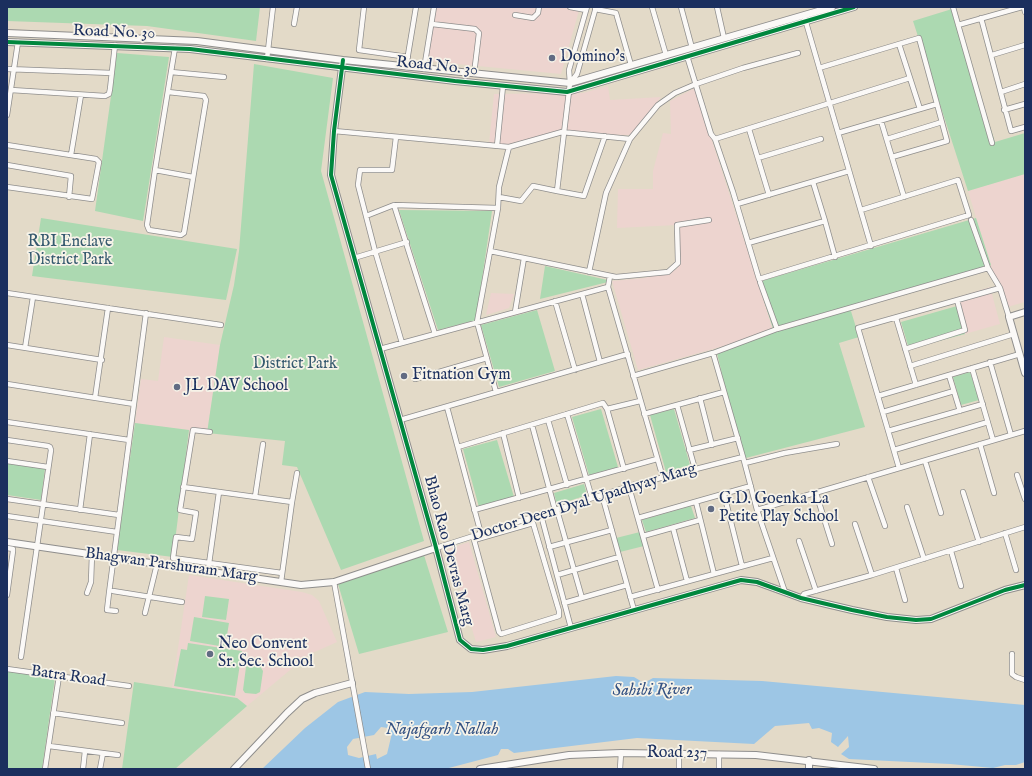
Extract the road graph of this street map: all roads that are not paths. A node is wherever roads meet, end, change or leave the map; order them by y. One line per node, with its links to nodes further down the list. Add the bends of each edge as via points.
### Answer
1 (273, 7): 33 (street)
2 (297, 7): 21 (street)
3 (364, 7): 38 (street, via 360,50)
4 (416, 7): 38 (street)
5 (434, 7): 22 (street)
6 (539, 7): 18 (street, via 533,18)
7 (570, 7): 16 (street)
8 (652, 7): 35 (street)
9 (681, 7): 32 (street)
10 (716, 7): 25 (street)
11 (832, 7): 19 (street, Road No. 30)
12 (854, 7): 19 (street, Road No. 30)
13 (953, 7): 23 (street)
14 (1023, 7): 17 (street); 20 (street)
15 (595, 8): 41 (street, via 616,14); 53 (street, via 577,74)
16 (587, 9): 53 (street, via 568,70)
17 (1025, 12)
18 (515, 15)
19 (804, 18): 25 (street, Road No. 30); 37 (street, Road No. 30); 44 (street)
20 (981, 18): 23 (street); 36 (street)
21 (294, 24)
22 (432, 24): 47 (street); 50 (street, via 475,29 479,33)
23 (958, 25): 81 (street)
24 (7, 33): 33 (street, Road No. 30, via 197,41)
25 (724, 38): 32 (street, Road No. 30)
26 (7, 42): 27 (street, Road No. 30)
27 (18, 42): 29 (street, Road No. 30); 46 (street)
28 (900, 44): 44 (street); 52 (street); 63 (street, via 919,38)
29 (114, 45): 31 (street, Road No. 30); 49 (street)
30 (1025, 45): 36 (street)
31 (175, 48): 39 (street, Road No. 30); 48 (street)
32 (692, 48): 35 (street, Road No. 30)
33 (268, 52): 39 (street); 40 (street, Road No. 30)
34 (798, 53): 54 (street)
35 (666, 55): 41 (street, Road No. 30)
36 (992, 55): 60 (street)
37 (687, 56): 54 (street); 59 (street, Road No. 30)
38 (408, 57): 42 (street)
39 (267, 59): 43 (street, Road No. 30)
40 (343, 60): 42 (street, Road No. 30); 43 (street, Bhao Rao Devras Marg)
41 (631, 65): 53 (street, Road No. 30)
42 (406, 67): 47 (street, Road No. 30)
43 (342, 68): 56 (street, Road No. 30); 72 (street, Bhao Rao Devras Marg)
44 (819, 68): 62 (street)
45 (7, 69): 46 (street)
46 (14, 69): 49 (street); 57 (street)
47 (424, 69): 50 (street, Road No. 30)
48 (171, 72): 51 (street); 58 (street)
49 (112, 73): 61 (street, via 109,94 102,97)
50 (474, 74): 53 (street, Road No. 30)
51 (224, 77)
52 (910, 78): 62 (street); 65 (street)
53 (570, 83): 59 (street)
54 (696, 84): 77 (street, via 675,93 658,105); 78 (street, via 711,134)
55 (1025, 84): 60 (street)
56 (503, 86): 59 (street, Road No. 30); 83 (street)
57 (11, 90): 61 (street); 67 (street)
58 (168, 92): 89 (street); 91 (street, via 206,97)
59 (567, 92): 73 (street)
60 (1001, 92): 66 (street)
61 (81, 95): 85 (street)
62 (830, 104): 71 (street); 74 (street)
63 (937, 104): 65 (street); 69 (street)
64 (1025, 104): 66 (street)
65 (920, 109): 68 (street)
66 (1004, 110): 70 (street, via 1011,131)
67 (7, 115)
68 (881, 121): 74 (street); 80 (street)
69 (942, 122): 80 (street); 86 (street, via 947,141)
70 (1025, 127)
71 (750, 129): 78 (street); 87 (street)
72 (334, 131): 75 (street); 113 (street, Bhao Rao Devras Marg, via 331,176)
73 (562, 132): 76 (street); 84 (street); 94 (street)
74 (838, 133): 90 (street)
75 (396, 136): 83 (street); 103 (street, via 392,170 360,170 358,185)
76 (605, 136): 77 (street); 94 (street, via 584,196)
77 (630, 139): 116 (street, via 606,193)
78 (715, 139): 100 (street)
79 (821, 139): 87 (street)
80 (887, 139): 86 (street)
81 (992, 143)
82 (7, 145): 85 (street)
83 (496, 146): 84 (street)
84 (509, 147): 97 (street)
85 (71, 155): 96 (street, via 96,159 99,162 92,199)
86 (892, 157): 98 (street)
87 (758, 158): 95 (street)
88 (7, 165): 96 (street, via 71,176)
89 (155, 170): 91 (street); 91 (street, via 147,225 149,230 181,234 184,232)
90 (849, 170): 92 (street); 102 (street)
91 (193, 177)
92 (813, 182): 95 (street); 106 (street)
93 (7, 187): 96 (street)
94 (557, 191): 97 (street, via 532,186 521,201)
95 (769, 195): 100 (street)
96 (69, 197)
97 (499, 197): 101 (street)
98 (904, 197): 102 (street); 109 (street, via 958,180 969,215)
99 (394, 204): 101 (street); 103 (street); 107 (street)
100 (737, 204): 108 (street)
101 (498, 208): 111 (street)
102 (861, 210): 109 (street)
103 (366, 216): 110 (street)
104 (709, 220): 117 (street, via 677,225 678,263 668,272)
105 (971, 220): 115 (street)
106 (825, 221): 108 (street); 112 (street)
107 (407, 242): 110 (street); 135 (street)
108 (748, 243): 112 (street, via 759,279)
109 (871, 246): 112 (street)
110 (375, 251): 113 (street); 137 (street)
111 (490, 251): 114 (street); 132 (street)
112 (835, 257)
113 (354, 258): 140 (street, Bhao Rao Devras Marg)
114 (524, 258): 116 (street); 127 (street)
115 (988, 268): 120 (street); 134 (street)
116 (589, 272): 117 (street)
117 (610, 276): 119 (street)
118 (760, 282): 134 (street)
119 (608, 286): 122 (street); 143 (street)
120 (1000, 288): 124 (street); 130 (street)
121 (7, 293): 123 (street)
122 (582, 294): 125 (street); 147 (street)
123 (33, 297): 126 (street); 139 (street)
124 (957, 300): 131 (street); 141 (street, via 965,330)
125 (555, 301): 127 (street); 151 (street)
126 (108, 308): 129 (street); 146 (street)
127 (515, 312): 132 (street)
128 (1025, 312): 130 (street)
129 (146, 313): 133 (street); 165 (street)
130 (1009, 317): 136 (street)
131 (896, 318): 141 (street); 161 (street, via 858,328)
132 (477, 322): 135 (street); 145 (street)
133 (221, 325)
134 (777, 329): 142 (street)
135 (436, 334): 137 (street)
136 (1014, 334): 144 (street); 149 (street)
137 (402, 343): 140 (street)
138 (7, 345): 139 (street)
139 (25, 348): 146 (street)
140 (380, 349): 174 (street, Bhao Rao Devras Marg)
141 (905, 349): 149 (street)
142 (713, 353): 154 (street); 159 (street)
143 (628, 354): 147 (street); 154 (street)
144 (1020, 354): 148 (street); 152 (street)
145 (487, 358): 155 (street); 158 (street)
146 (102, 360): 162 (street)
147 (600, 362): 151 (street)
148 (990, 362): 150 (street); 184 (street)
149 (910, 366): 157 (street)
150 (972, 368): 153 (street); 166 (street)
151 (575, 370): 158 (street)
152 (1025, 373)
153 (949, 375): 157 (street); 160 (street)
154 (632, 376): 164 (street)
155 (415, 379)
156 (7, 384): 162 (street)
157 (916, 385): 161 (street)
158 (496, 392): 168 (street)
159 (724, 392): 163 (street); 185 (street)
160 (954, 392): 170 (street); 171 (street)
161 (878, 396): 171 (street)
162 (95, 398): 165 (street)
163 (700, 398): 167 (street); 192 (street)
164 (640, 401): 169 (street); 173 (street)
165 (134, 404): 187 (street)
166 (983, 404): 170 (street); 177 (street)
167 (677, 405): 173 (street); 194 (street)
168 (447, 407): 174 (street); 193 (street)
169 (606, 409): 172 (street, via 605,404 602,404); 203 (street)
170 (960, 411): 179 (street)
171 (883, 412): 179 (street)
172 (567, 414): 175 (street); 209 (street)
173 (644, 414): 198 (street)
174 (400, 420): 259 (street, Bhao Rao Devras Marg)
175 (548, 420): 178 (street); 210 (street)
176 (7, 422): 183 (street)
177 (988, 422): 188 (street); 195 (street)
178 (532, 425): 182 (street); 214 (street)
179 (888, 431): 195 (street)
180 (1025, 431): 184 (street)
181 (210, 432): 212 (street, via 193,430)
182 (503, 433): 193 (street); 222 (street)
183 (90, 434): 187 (street); 230 (street)
184 (1011, 435): 188 (street)
185 (738, 438): 192 (street); 196 (street)
186 (7, 440): 201 (street, via 50,447)
187 (129, 440): 235 (street)
188 (993, 440): 191 (street)
189 (263, 444): 221 (street)
190 (837, 444): 200 (street, via 785,453)
191 (980, 444): 199 (street); 218 (street)
192 (712, 445): 194 (street)
193 (458, 447): 231 (street)
194 (690, 450): 204 (street)
195 (894, 450): 202 (street)
196 (743, 457): 200 (street); 204 (street, Doctor Deen Dyal Upadhyay Marg)
197 (7, 460): 201 (street)
198 (657, 460): 203 (street); 208 (street)
199 (925, 462): 202 (street); 234 (street)
200 (745, 464): 211 (street)
201 (48, 467): 228 (street)
202 (899, 468): 207 (street)
203 (624, 469): 209 (street)
204 (695, 469): 208 (street, Doctor Deen Dyal Upadhyay Marg)
205 (297, 473): 226 (street)
206 (1017, 474): 225 (street)
207 (868, 477): 217 (street); 242 (street)
208 (663, 478): 213 (street, Doctor Deen Dyal Upadhyay Marg)
209 (586, 480): 210 (street); 223 (street)
210 (567, 485): 214 (street)
211 (751, 486): 219 (street); 233 (street)
212 (183, 487): 215 (street); 264 (street, via 180,510 196,512 192,539 176,537)
213 (629, 487): 220 (street, Doctor Deen Dyal Upadhyay Marg); 238 (street)
214 (550, 490): 222 (street); 232 (street)
215 (219, 492): 221 (street); 267 (street)
216 (963, 492): 253 (street)
217 (816, 493): 233 (street); 255 (street)
218 (994, 493)
219 (724, 494): 227 (street); 271 (street)
220 (602, 495): 223 (street, Doctor Deen Dyal Upadhyay Marg); 245 (street)
221 (255, 497): 226 (street)
222 (519, 498): 231 (street)
223 (592, 498): 232 (street, Doctor Deen Dyal Upadhyay Marg)
224 (7, 499): 228 (street)
225 (1025, 499)
226 (292, 502): 276 (street)
227 (696, 502): 238 (street); 239 (street)
228 (43, 504): 230 (street); 240 (street)
229 (907, 507): 266 (street)
230 (80, 510): 235 (street)
231 (474, 510): 248 (street)
232 (556, 510): 236 (street, Doctor Deen Dyal Upadhyay Marg); 254 (street)
233 (757, 510): 265 (street)
234 (942, 513)
235 (119, 515): 246 (street)
236 (541, 515): 248 (street, Doctor Deen Dyal Upadhyay Marg); 257 (street)
237 (7, 516): 240 (street)
238 (638, 518): 249 (street)
239 (700, 520): 244 (street); 278 (street)
240 (41, 521): 246 (street); 256 (street)
241 (855, 524): 279 (street)
242 (884, 526)
243 (1025, 527): 247 (street)
244 (673, 528): 249 (street); 281 (street)
245 (612, 530): 254 (street); 262 (street)
246 (117, 532): 263 (street)
247 (1005, 533): 253 (street); 274 (street)
248 (480, 534): 250 (street, Doctor Deen Dyal Upadhyay Marg)
249 (643, 536): 287 (street)
250 (473, 538): 250 (street, via 501,634 559,616 533,523); 259 (street, Doctor Deen Dyal Upadhyay Marg)
251 (799, 541): 289 (street)
252 (7, 542): 256 (street, Bhagwan Parshuram Marg)
253 (979, 542): 260 (street)
254 (566, 543): 257 (street); 273 (street)
255 (832, 544)
256 (37, 546): 261 (street, Bhagwan Parshuram Marg); 305 (street)
257 (549, 547): 277 (street)
258 (7, 548): 268 (street, via 13,549)
259 (436, 548): 283 (street, Doctor Deen Dyal Upadhyay Marg); 303 (street, Bhao Rao Devras Marg, via 460,640 471,649 507,646)
260 (951, 550): 266 (street); 286 (street)
261 (92, 554): 263 (street, Bhagwan Parshuram Marg); 291 (street, via 91,582)
262 (619, 557): 273 (street); 284 (street)
263 (114, 558): 269 (street, Bhagwan Parshuram Marg); 301 (street, via 107,610)
264 (173, 558): 267 (street); 270 (street)
265 (773, 558): 271 (street); 290 (street)
266 (924, 559): 272 (street)
267 (210, 562): 275 (street); 276 (street)
268 (9, 564): 280 (street)
269 (157, 564): 270 (street, Bhagwan Parshuram Marg); 293 (street)
270 (172, 566): 275 (street, Bhagwan Parshuram Marg)
271 (742, 566): 278 (street)
272 (896, 568): 279 (street); 297 (street)
273 (574, 570): 277 (street); 295 (street)
274 (1016, 570)
275 (208, 571): 282 (street, Bhagwan Parshuram Marg)
276 (282, 573): 282 (street)
277 (557, 574): 299 (street)
278 (714, 574): 281 (street)
279 (872, 575): 289 (street)
280 (8, 578): 292 (street)
281 (687, 581): 287 (street)
282 (281, 582): 283 (street, Bhagwan Parshuram Marg, via 301,585)
283 (334, 582): 309 (street)
284 (627, 585): 294 (street); 295 (street)
285 (1025, 585): 296 (street, Bhao Rao Devras Marg, via 1005,590 932,619 916,620 887,617)
286 (961, 586)
287 (658, 590): 294 (street)
288 (113, 591): 293 (street)
289 (816, 591): 296 (street, via 804,594)
290 (785, 592): 296 (street, Bhao Rao Devras Marg); 300 (street, Bhao Rao Devras Marg, via 758,582 741,580)
291 (87, 593)
292 (7, 595)
293 (149, 597): 298 (street); 302 (street)
294 (630, 597): 300 (street)
295 (582, 598): 299 (street)
296 (801, 598)
297 (905, 600)
298 (182, 602)
299 (564, 603): 303 (street)
300 (634, 610): 303 (street, Bhao Rao Devras Marg)
301 (116, 611)
302 (145, 613)
303 (571, 628)
304 (1012, 654): 308 (street, via 1013,676)
305 (20, 657)
306 (7, 669): 307 (street, Batra Road)
307 (59, 676): 310 (street, Batra Road); 311 (street)
308 (1025, 680)
309 (352, 683): 325 (street, via 302,699); 326 (street)
310 (129, 686)
311 (54, 713): 312 (street); 313 (street)
312 (122, 723)
313 (49, 746): 314 (street); 322 (street)
314 (86, 751): 315 (street); 323 (street)
315 (103, 753): 319 (street); 324 (street)
316 (621, 753): 317 (street, Road 237); 321 (street, Road 237, via 569,755); 328 (street)
317 (679, 754): 318 (street, Road 237); 329 (street)
318 (719, 754): 320 (street, Road 237); 330 (street)
319 (118, 755)
320 (809, 760): 331 (street); 332 (street, Road 237)
321 (504, 767): 327 (street, Road 237)
322 (45, 769)
323 (83, 769)
324 (100, 769)
325 (234, 769)
326 (368, 769)
327 (480, 769)
328 (620, 769)
329 (679, 769)
330 (719, 769)
331 (810, 769)
332 (874, 769)

